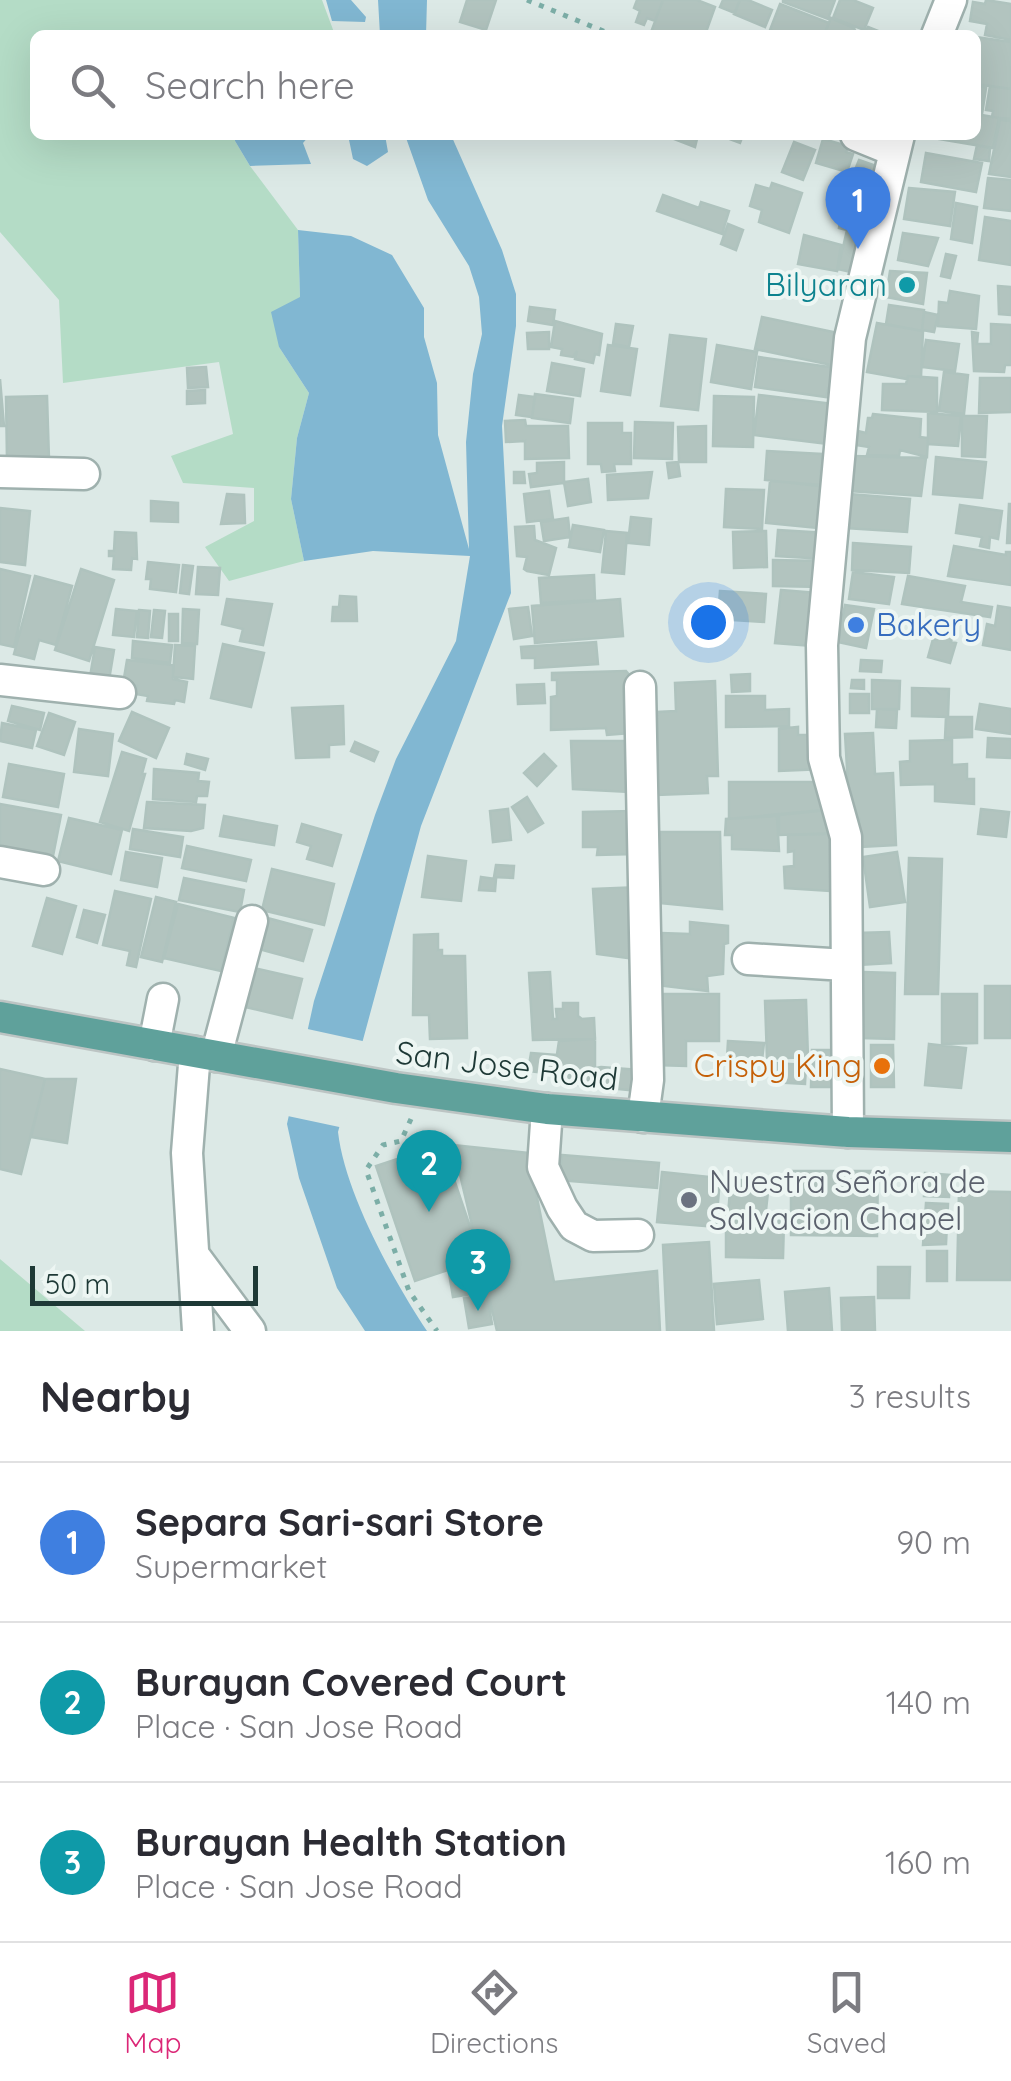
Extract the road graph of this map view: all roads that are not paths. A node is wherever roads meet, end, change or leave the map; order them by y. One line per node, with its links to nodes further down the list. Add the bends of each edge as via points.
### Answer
1 (952, 0): 2 (street)
2 (939, 30)
3 (896, 143): 13 (street, via 850,338 822,645 824,758 846,838)
4 (0, 472): 5 (street)
5 (84, 474)
6 (0, 680): 8 (street)
7 (640, 686): 19 (street, via 648,1080)
8 (120, 693)
9 (0, 862): 10 (street)
10 (44, 870)
11 (252, 921): 17 (street)
12 (748, 959): 13 (street)
13 (846, 966): 20 (street)
14 (164, 1000): 16 (street)
15 (0, 1017): 16 (main road, San Jose Road)
16 (154, 1046): 17 (main road, San Jose Road)
17 (217, 1056): 18 (main road, San Jose Road); 23 (street, via 187,1154)
18 (547, 1109): 19 (main road, San Jose Road); 22 (street, via 543,1167 574,1226 594,1236)
19 (643, 1117): 20 (main road, San Jose Road)
20 (848, 1132): 21 (main road, San Jose Road)
21 (1011, 1137)
22 (638, 1236)
23 (194, 1255): 24 (street); 25 (street)
24 (198, 1331)
25 (250, 1331)

